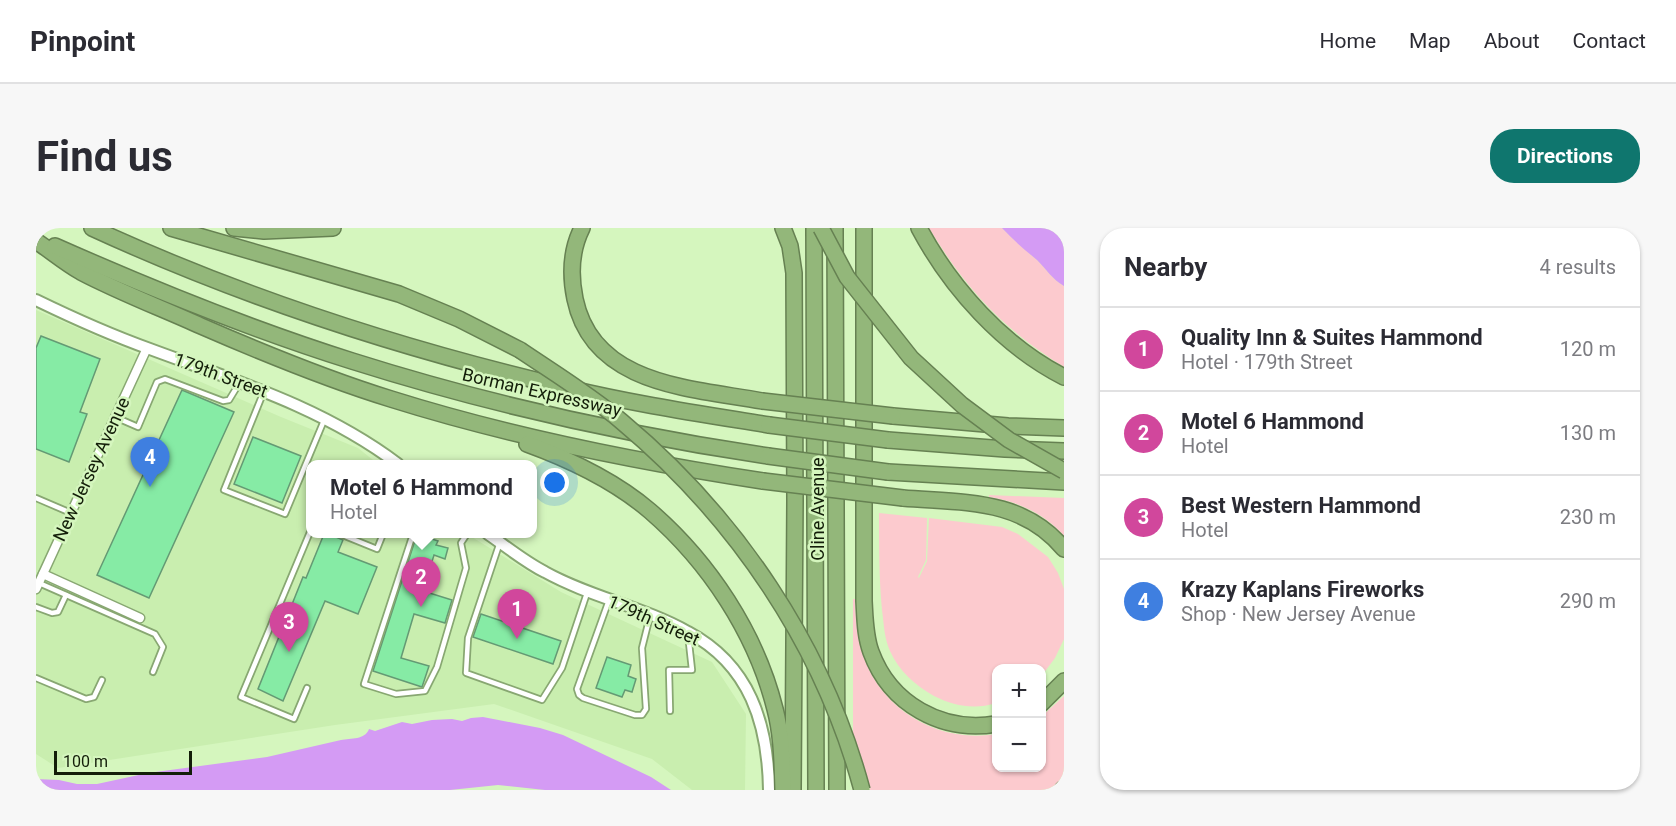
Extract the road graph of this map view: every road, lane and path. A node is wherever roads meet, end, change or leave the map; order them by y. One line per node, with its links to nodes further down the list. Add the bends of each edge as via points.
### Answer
1 (92, 228): 22 (highway, Borman Expressway, bridge, via 303,312 452,358 569,388 769,426 888,440)
2 (171, 228): 60 (highway, bridge, via 399,294 459,319 520,350 611,413 653,448 715,513 775,594 816,668 839,720)
3 (234, 228): 4 (highway)
4 (333, 228)
5 (783, 228): 57 (highway, via 794,273)
6 (814, 228): 58 (highway, Cline Avenue)
7 (821, 228): 26 (highway, bridge, via 848,277 911,358 962,405 1009,440)
8 (836, 228): 59 (highway, Cline Avenue)
9 (864, 228): 54 (highway, via 864,601 870,651 891,688 924,715 960,725)
10 (919, 228): 15 (highway, via 968,299 1021,349)
11 (577, 231): 21 (highway, bridge, via 572,284 583,323 610,357 642,377 762,401 892,416)
12 (36, 239): 20 (highway, via 79,271 237,342 311,372); 27 (highway, Borman Expressway, bridge, via 266,332 352,361 531,411 627,432 888,472)
13 (36, 300): 14 (street, 179th Street)
14 (147, 348): 16 (street, 179th Street); 18 (street, New Jersey Avenue)
15 (1064, 376)
16 (240, 382): 17 (street, 179th Street); 18 (lane, via 229,400 223,401 165,380 157,382 138,427)
17 (264, 391): 19 (street, 179th Street); 25 (lane, via 224,490 285,514)
18 (115, 417): 29 (street, New Jersey Avenue)
19 (325, 418): 23 (lane); 24 (street, 179th Street)
20 (471, 423): 37 (highway, bridge, via 643,461 763,481 992,506 1040,525); 56 (highway, via 574,463 613,485 650,511 686,547 714,581 762,666 776,710)
21 (1064, 428)
22 (1064, 451)
23 (308, 460)
24 (391, 460)
25 (306, 464)
26 (1064, 471)
27 (1064, 482)
28 (36, 498): 29 (lane)
29 (71, 513): 38 (street, New Jersey Avenue)
30 (307, 538): 51 (lane, via 241,697 294,719)
31 (350, 538): 32 (lane, via 377,549)
32 (381, 538)
33 (411, 538): 34 (lane, via 364,684 396,694 425,691 436,667 466,568 461,543)
34 (464, 538)
35 (494, 538): 36 (street, 179th Street)
36 (500, 542): 40 (street, 179th Street, via 545,573); 40 (lane, via 468,638 466,673 542,700 562,668)
37 (1064, 549)
38 (43, 574): 39 (street, New Jersey Avenue); 45 (street)
39 (38, 586): 41 (lane)
40 (588, 591): 42 (street, 179th Street)
41 (66, 595): 43 (lane, via 58,612); 47 (lane, via 155,634 163,647)
42 (609, 600): 44 (street, 179th Street); 44 (lane, via 577,688 583,698 642,715 646,709 642,648)
43 (36, 607)
44 (650, 616): 46 (street, 179th Street)
45 (140, 618)
46 (688, 631): 53 (lane, via 692,670 669,670); 55 (street, 179th Street, via 717,652 749,693 766,741)
47 (153, 672)
48 (36, 678): 49 (lane, via 86,699 94,697)
49 (102, 680)
50 (1064, 681): 52 (highway)
51 (307, 688)
52 (1046, 699)
53 (670, 711)
54 (992, 724)
55 (769, 790)
56 (783, 790)
57 (793, 790)
58 (816, 790)
59 (837, 790)
60 (862, 790)

